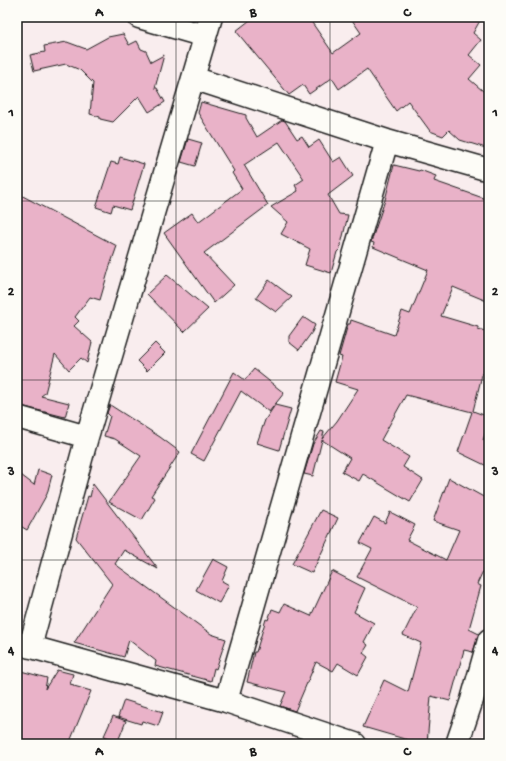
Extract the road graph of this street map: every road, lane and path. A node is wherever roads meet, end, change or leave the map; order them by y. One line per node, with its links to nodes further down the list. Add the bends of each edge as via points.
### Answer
1 (139, 17): 2 (street)
2 (208, 26): 3 (street)
3 (193, 78): 4 (street); 7 (street)
4 (388, 141): 5 (street); 10 (street)
5 (489, 170)
6 (17, 418): 7 (street)
7 (87, 437): 9 (street)
8 (489, 640): 12 (street)
9 (23, 645): 10 (street)
10 (226, 701): 11 (street)
11 (355, 744)
12 (457, 744)

